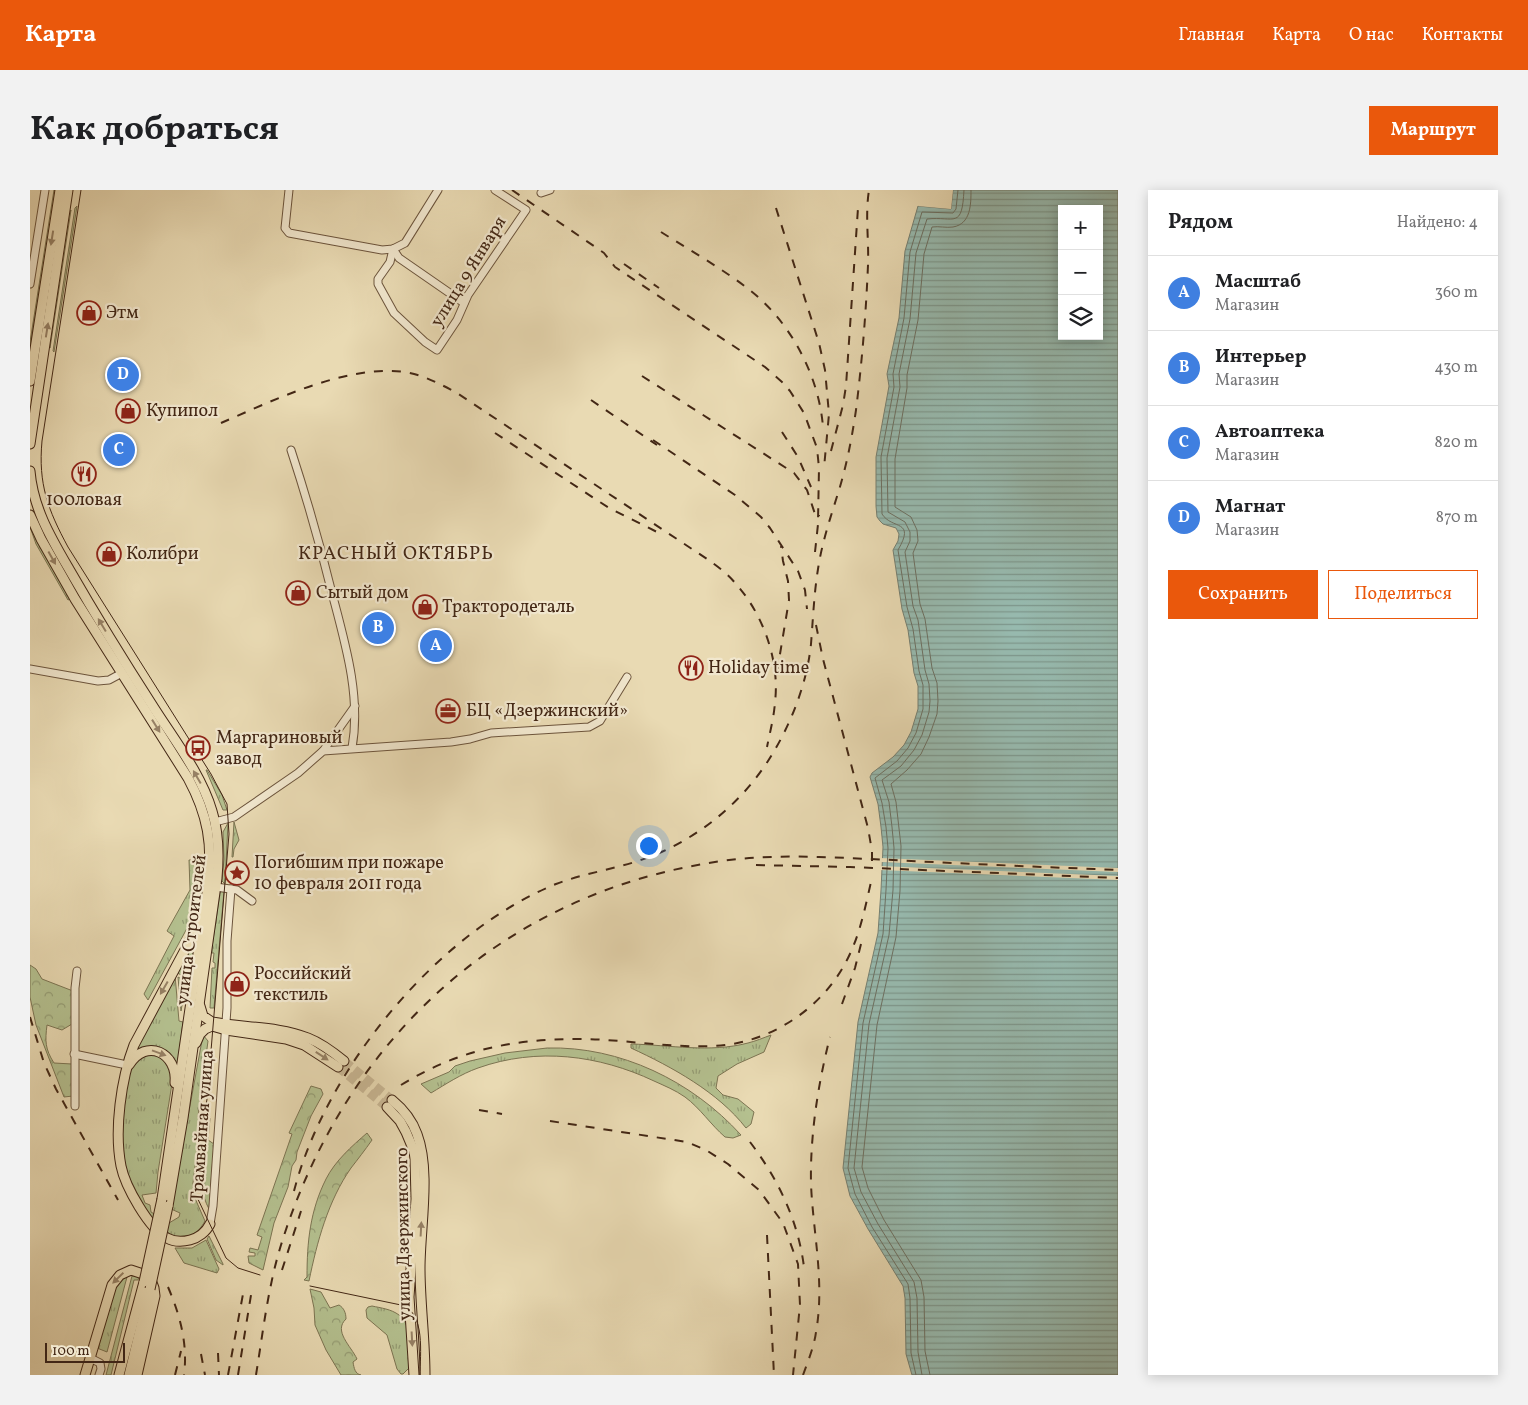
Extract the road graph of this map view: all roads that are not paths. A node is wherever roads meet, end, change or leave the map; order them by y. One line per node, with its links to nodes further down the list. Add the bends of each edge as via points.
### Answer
1 (45, 190): 10 (street)
2 (60, 190): 12 (main road, one-way to 12)
3 (68, 190): 13 (main road, one-way to 3)
4 (289, 190): 9 (street, via 286,228 289,232)
5 (438, 190): 9 (street, via 404,243)
6 (495, 190): 11 (street, улица 9 Января, via 526,210)
7 (550, 190): 8 (street)
8 (541, 193)
9 (393, 250): 11 (street, via 399,258); 11 (street, улица 9 Января, via 390,262 377,281 394,313 425,342 437,350)
10 (30, 284)
11 (464, 303)
12 (30, 381)
13 (31, 426): 14 (main road)
14 (30, 444)
15 (291, 450): 21 (street, via 336,606)
16 (30, 471): 24 (main road, улица Строителей, one-way to 16, via 207,796 200,781 49,534 34,496)
17 (30, 515): 19 (main road, улица Строителей, one-way to 19, via 75,599)
18 (30, 669): 19 (street, via 98,681 110,680)
19 (122, 673): 24 (main road, улица Строителей, one-way to 24, via 188,778)
20 (627, 677): 22 (street, via 600,721 589,727 491,733 451,742)
21 (356, 706): 22 (street); 23 (street)
22 (352, 748): 23 (street)
23 (323, 750): 24 (street, via 298,773 234,817)
24 (211, 823): 25 (main road, улица Строителей, via 219,852); 28 (main road, улица Строителей)
25 (216, 887): 26 (street); 30 (main road, улица Строителей)
26 (231, 888): 27 (street); 31 (street, Трамвайная улица)
27 (252, 901)
28 (204, 914): 35 (main road, one-way to 35, via 134,1045); 38 (main road, улица Строителей)
29 (77, 971): 33 (street)
30 (199, 1003): 31 (main road, via 206,1019); 32 (main road, улица Строителей)
31 (226, 1027): 32 (main road, Трамвайная улица, via 205,1029); 34 (main road, via 301,1035 322,1045); 40 (street, Трамвайная улица, via 214,1206)
32 (192, 1050): 39 (main road, улица Строителей)
33 (74, 1054): 35 (street); 37 (street)
34 (341, 1064)
35 (127, 1065): 36 (main road)
36 (124, 1077): 38 (main road, one-way to 38, via 133,1059 147,1051 165,1054 174,1067 176,1080 164,1153); 40 (main road, via 120,1155 125,1179 134,1199 155,1227 170,1240 190,1240 202,1234)
37 (75, 1106)
38 (164, 1186): 39 (main road, улица Строителей)
39 (165, 1202): 41 (main road, улица Строителей, bridge)
40 (210, 1224)
41 (147, 1286): 45 (main road, улица Строителей); 46 (main road, улица Строителей)
42 (90, 1358): 43 (main road); 44 (street, via 100,1363); 47 (main road, one-way to 42, via 155,1296 151,1280 141,1272 125,1272 112,1284)
43 (85, 1375)
44 (99, 1375)
45 (119, 1375)
46 (129, 1375)
47 (137, 1375)
48 (414, 1375): 49 (main road, улица Дзержинского, one-way to 48, via 420,1281 422,1158 412,1122 403,1110 390,1104 412,1144 415,1159 416,1199 409,1297)
49 (425, 1375)

